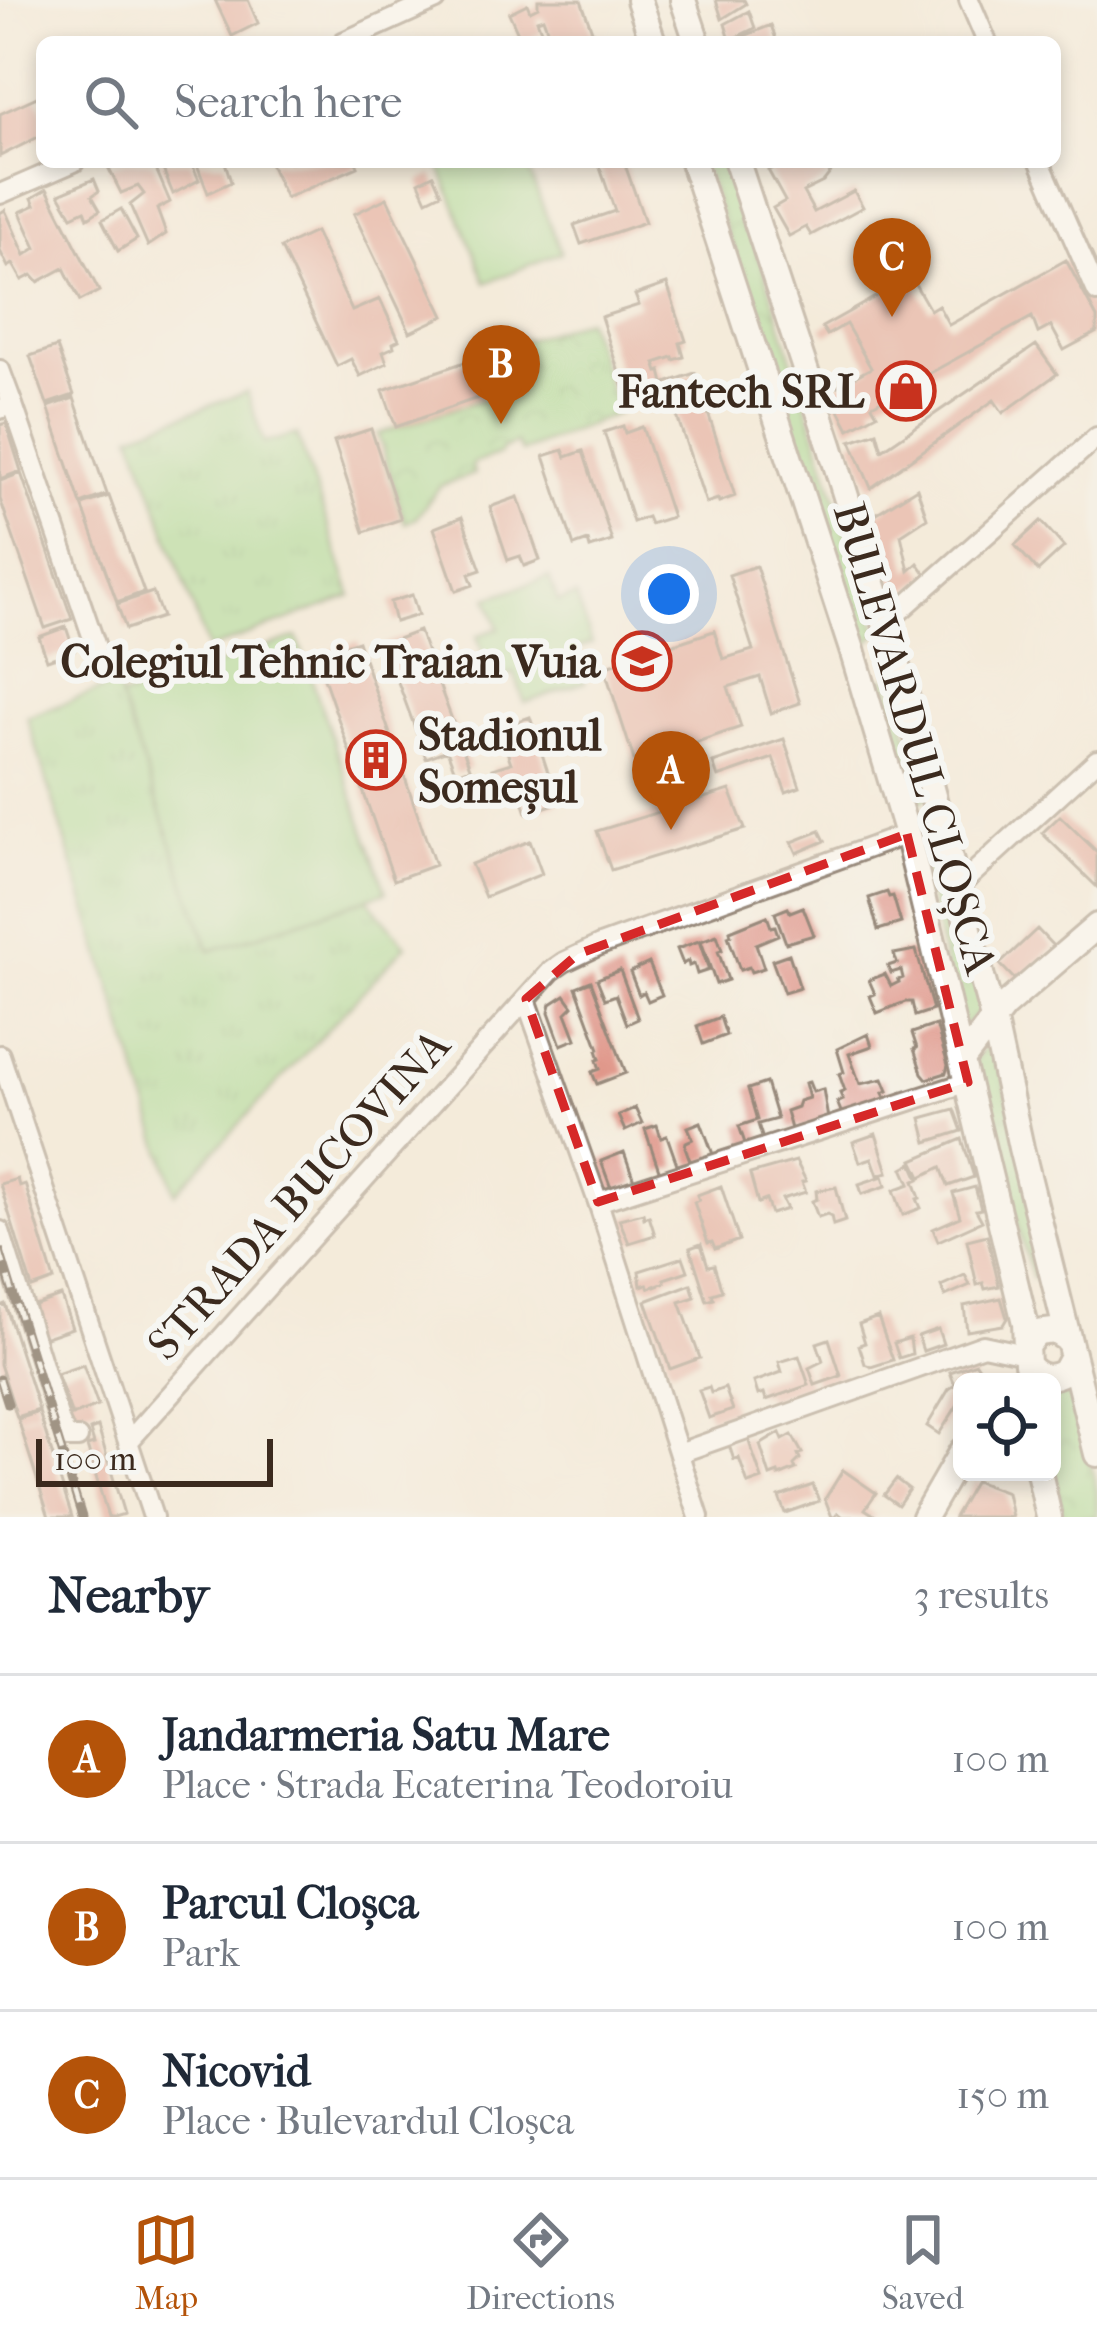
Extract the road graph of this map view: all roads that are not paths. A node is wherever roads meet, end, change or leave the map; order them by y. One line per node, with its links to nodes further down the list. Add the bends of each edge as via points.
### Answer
1 (436, 0): 5 (street)
2 (639, 0): 6 (main road)
3 (683, 0): 7 (main road)
4 (968, 0): 8 (street)
5 (356, 36)
6 (651, 36)
7 (695, 36)
8 (984, 36)
9 (60, 168): 13 (street)
10 (695, 168): 21 (main road, BULEVARDUL CLOȘCA)
11 (739, 168): 18 (main road, BULEVARDUL CLOȘCA)
12 (1043, 168): 14 (street)
13 (0, 194)
14 (1097, 292)
15 (0, 370): 16 (street)
16 (7, 407): 19 (street)
17 (1097, 437): 18 (street)
18 (886, 623): 20 (main road, BULEVARDUL CLOȘCA)
19 (95, 646)
20 (896, 656): 21 (street); 24 (main road, BULEVARDUL CLOȘCA)
21 (858, 669): 23 (main road, BULEVARDUL CLOȘCA)
22 (1097, 760): 24 (street)
23 (907, 834): 26 (street, STRADA BUCOVINA, via 578,954); 29 (main road, BULEVARDUL CLOȘCA)
24 (958, 887): 27 (main road, BULEVARDUL CLOȘCA)
25 (1097, 926): 27 (main road)
26 (526, 999): 30 (street); 35 (street, STRADA BUCOVINA)
27 (993, 1018): 29 (main road); 32 (main road, BULEVARDUL CLOȘCA)
28 (0, 1055): 35 (street)
29 (966, 1070): 30 (street); 33 (main road, BULEVARDUL CLOȘCA)
30 (598, 1202): 36 (street)
31 (0, 1232): 34 (street, via 60,1423 67,1438)
32 (1070, 1348): 33 (main road, via 1057,1376); 33 (main road, via 1062,1334 1037,1333); 37 (main road, BULEVARDUL CLOȘCA)
33 (1029, 1369): 36 (street, via 983,1345)
34 (78, 1438)
35 (129, 1441): 40 (street)
36 (679, 1453): 41 (street)
37 (1097, 1454)
38 (953, 1467): 42 (main road)
39 (1042, 1481): 43 (main road)
40 (153, 1517)
41 (699, 1517)
42 (924, 1517)
43 (1049, 1517)

